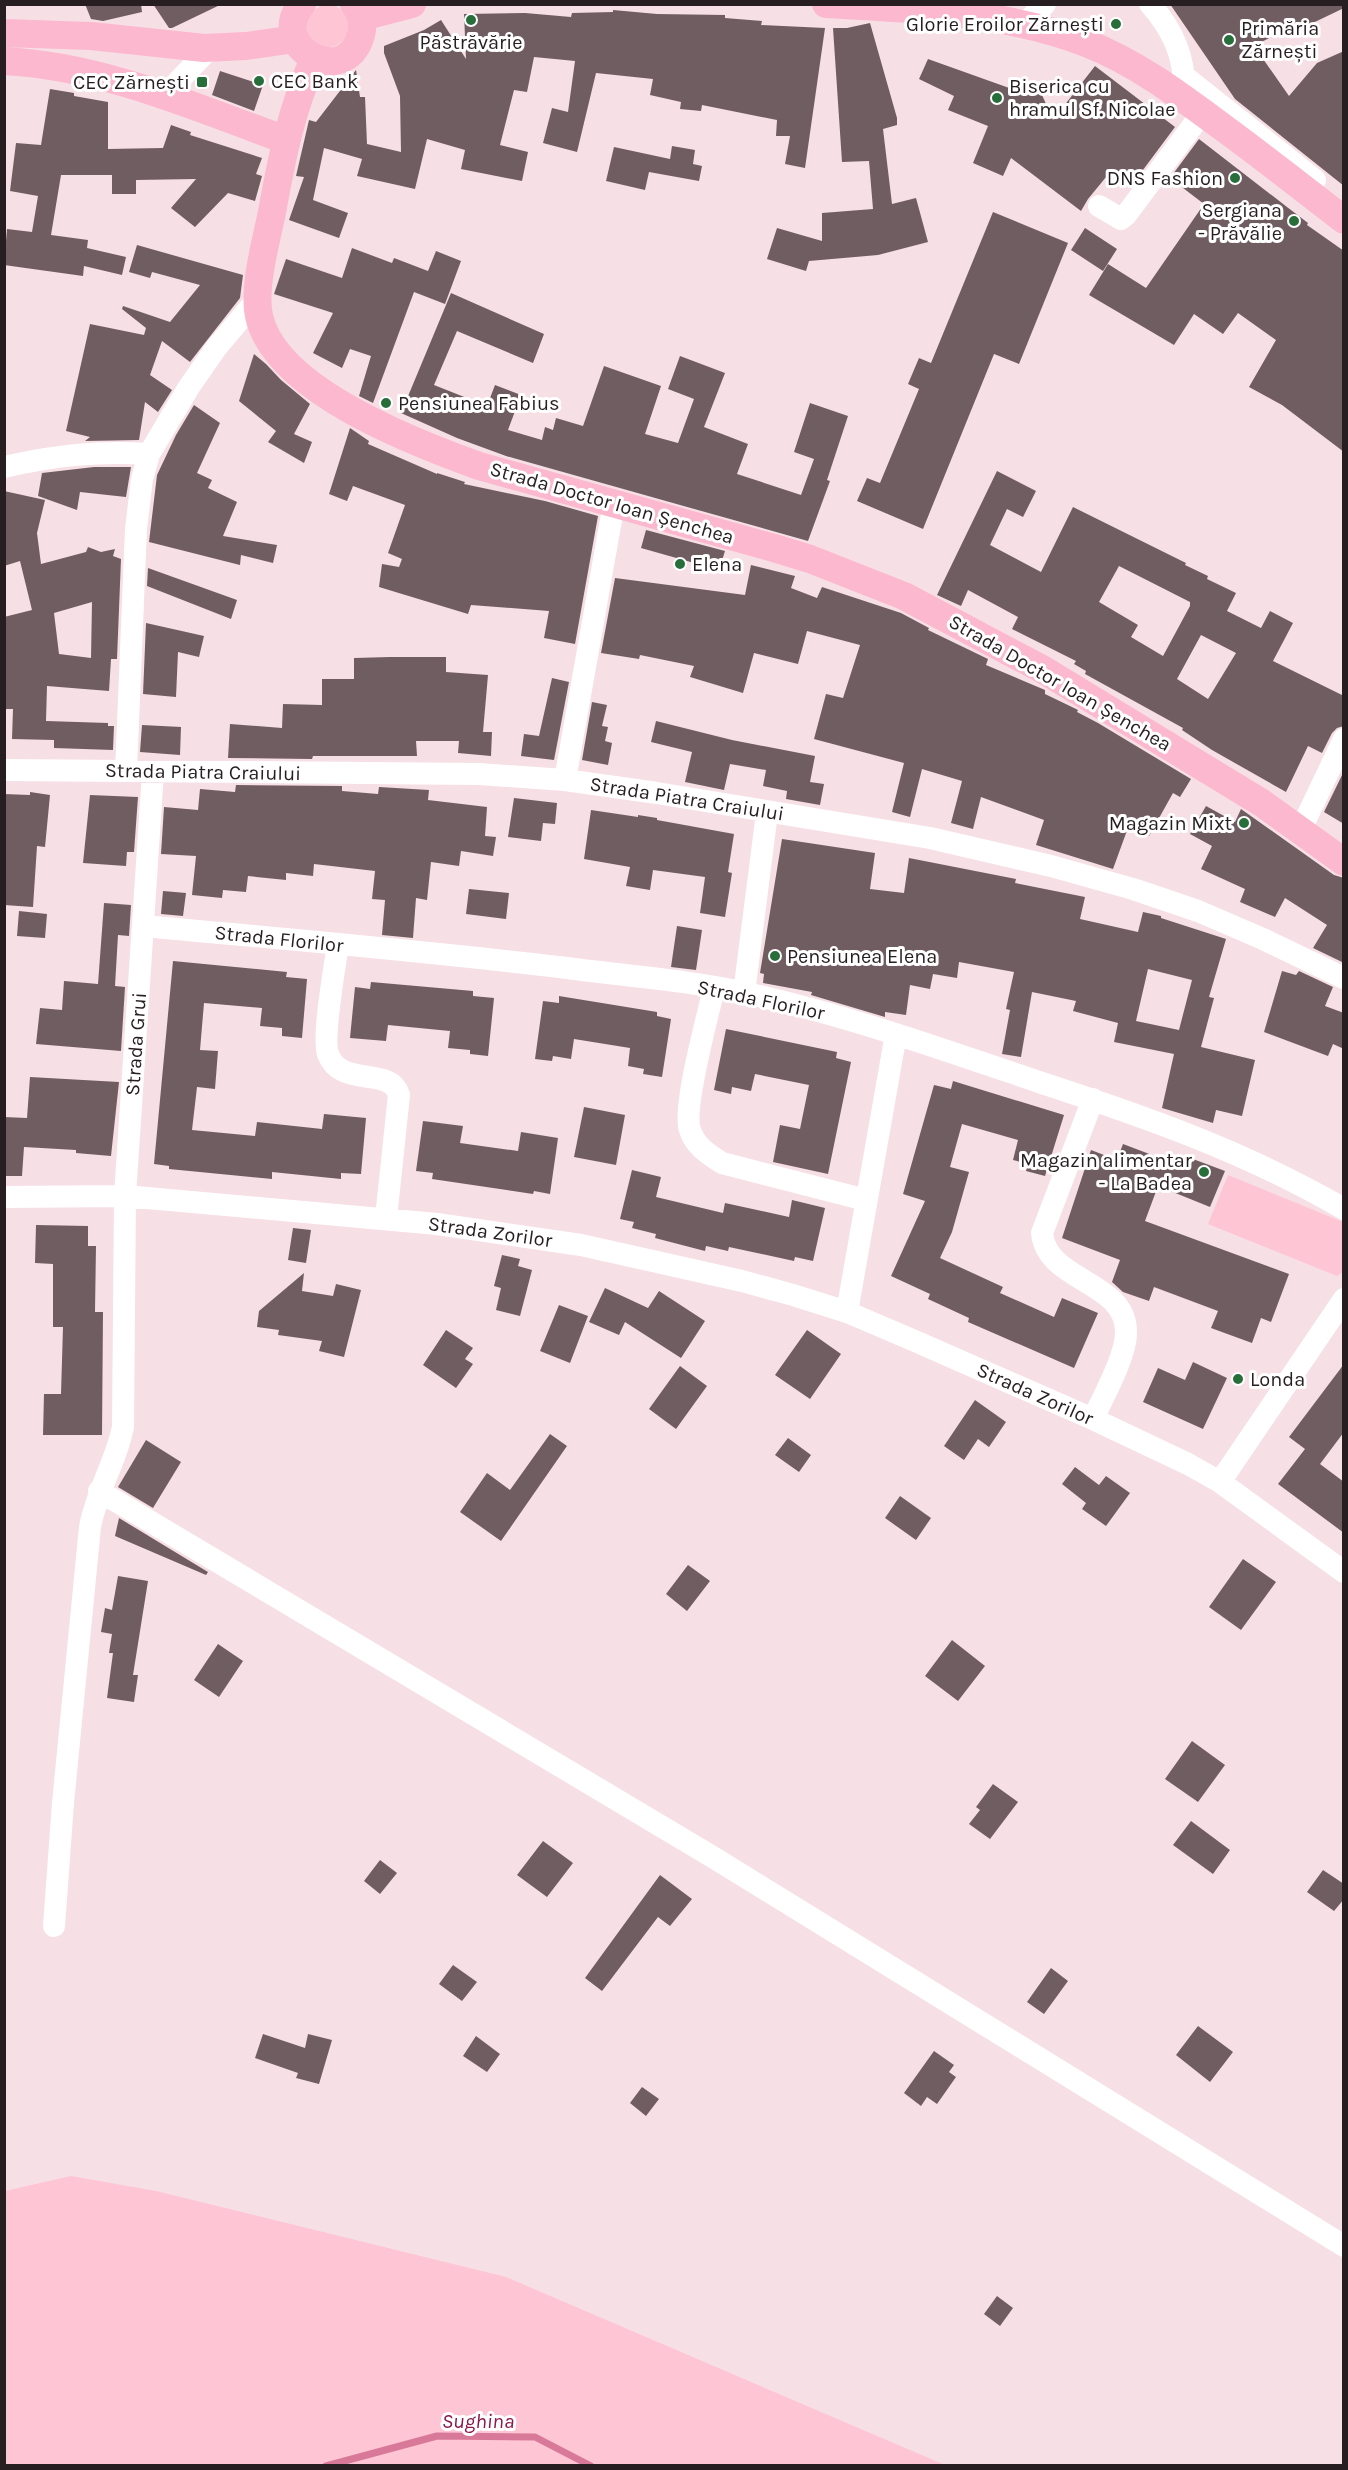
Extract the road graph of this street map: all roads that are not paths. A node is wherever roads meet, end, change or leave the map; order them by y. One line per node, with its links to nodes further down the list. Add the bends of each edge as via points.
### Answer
1 (302, 4): 11 (main road, Strada Doctor Ioan Șenchea, via 294,19)
2 (412, 4): 6 (main road)
3 (826, 4): 7 (main road)
4 (1045, 4): 8 (street)
5 (1150, 4): 13 (street, via 1173,35)
6 (358, 11): 11 (main road, via 363,31 350,54 325,62)
7 (993, 12): 8 (main road)
8 (1023, 25): 13 (main road, via 1086,42)
9 (4, 33): 10 (main road, via 91,36)
10 (210, 48): 11 (main road); 14 (street)
11 (304, 49): 15 (main road, Strada Doctor Ioan Șenchea)
12 (4, 61): 14 (main road, via 84,71)
13 (1190, 94): 16 (street); 17 (street, via 1126,215 1121,219); 18 (main road)
14 (164, 96): 15 (main road)
15 (286, 140): 19 (main road, Strada Doctor Ioan Șenchea)
16 (1344, 202)
17 (1099, 206)
18 (1344, 220)
19 (258, 298): 20 (street, via 201,368); 22 (main road, Strada Doctor Ioan Șenchea, via 263,330 280,356 308,381 364,417 431,449 479,466)
20 (149, 454): 21 (street, via 60,455); 25 (street, via 138,507)
21 (4, 467)
22 (614, 503): 27 (street); 29 (main road, Strada Doctor Ioan Șenchea, via 810,560 904,596 1042,669)
23 (1344, 739): 29 (street)
24 (4, 770): 25 (street, Strada Piatra Craiului)
25 (126, 771): 26 (street, Strada Piatra Craiului)
26 (153, 772): 27 (street, Strada Piatra Craiului, via 479,774); 31 (street, Strada Grui)
27 (565, 780): 28 (street, Strada Piatra Craiului)
28 (767, 813): 33 (street, Strada Piatra Craiului, via 930,838 1133,889 1198,911); 35 (street)
29 (1301, 829): 30 (main road, Strada Doctor Ioan Șenchea)
30 (1344, 862)
31 (144, 926): 32 (street, Strada Florilor); 38 (street, Strada Grui)
32 (338, 944): 34 (street, Strada Florilor); 42 (street, via 326,1035 328,1056 353,1075 390,1082 399,1095)
33 (1344, 978)
34 (714, 988): 35 (street, Strada Florilor); 40 (street, via 688,1104 689,1129 695,1141 722,1162)
35 (744, 993): 36 (street, Strada Florilor)
36 (896, 1034): 37 (street, Strada Florilor); 40 (street)
37 (1093, 1100): 41 (street, Strada Florilor, via 1219,1145); 45 (street, via 1042,1233 1050,1256 1105,1293 1124,1319 1124,1348)
38 (125, 1196): 39 (street); 42 (street, Strada Zorilor); 47 (street, Strada Grui, via 123,1427)
39 (4, 1197)
40 (867, 1200): 44 (street)
41 (1344, 1209)
42 (386, 1218): 44 (street, Strada Zorilor, via 580,1245 742,1281)
43 (1344, 1299): 46 (street)
44 (847, 1312): 45 (street, Strada Zorilor)
45 (1093, 1419): 46 (street, Strada Zorilor)
46 (1220, 1482): 48 (street, Strada Zorilor)
47 (99, 1491): 49 (street, Strada Grui, via 85,1574); 50 (street, via 716,1859)
48 (1344, 1572)
49 (54, 1926)
50 (1344, 2246)

